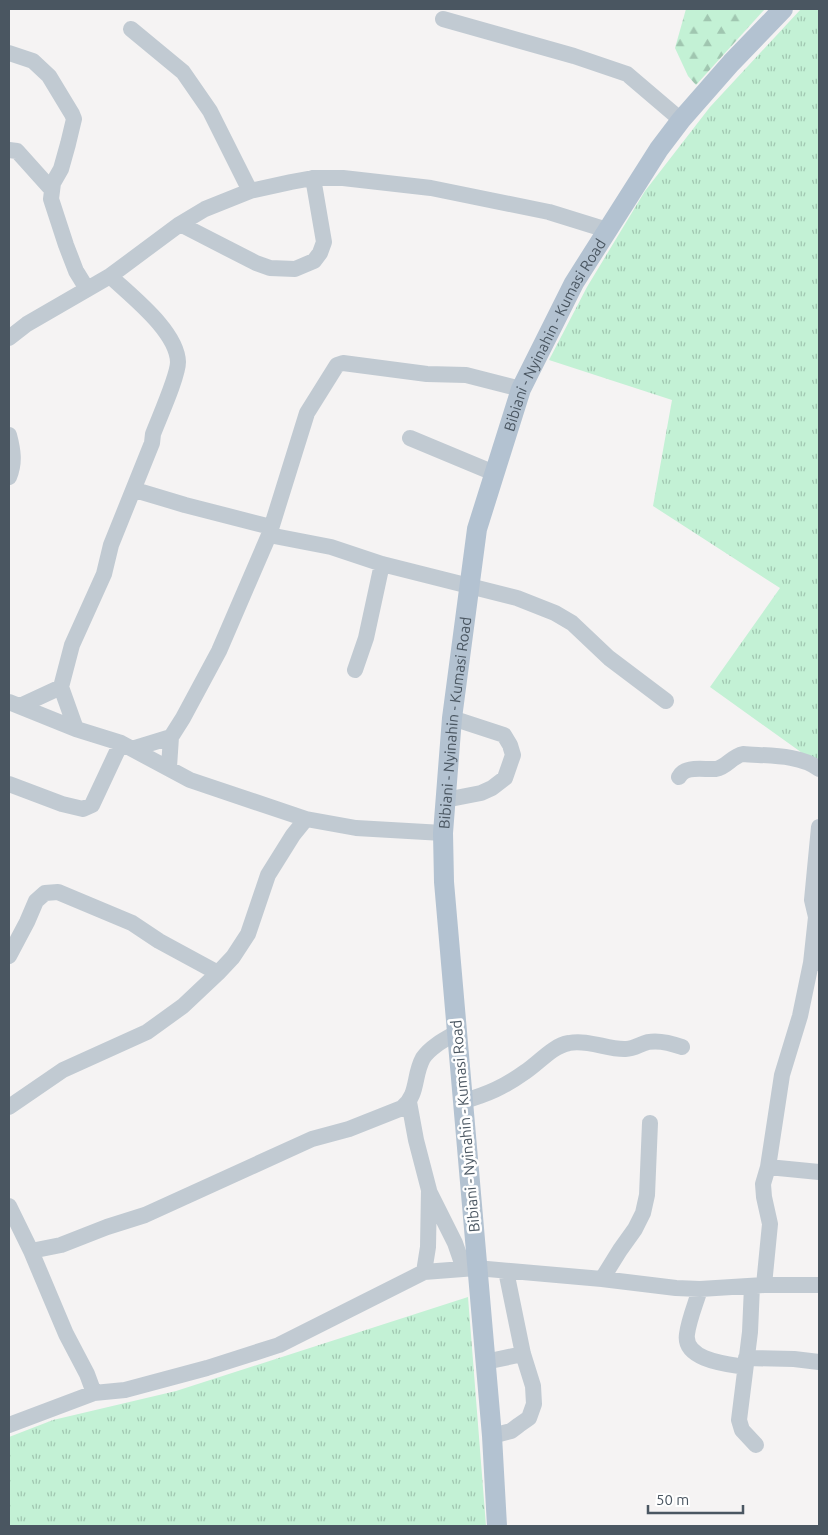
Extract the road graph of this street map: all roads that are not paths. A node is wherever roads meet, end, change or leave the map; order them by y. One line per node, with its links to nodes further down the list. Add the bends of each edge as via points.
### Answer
1 (783, 9): 5 (main road, Bibiani - Nyinahin - Kumasi Road)
2 (443, 19): 5 (street, via 627,74)
3 (131, 29): 9 (street, via 183,72 210,111)
4 (9, 54): 8 (street, via 33,61 49,76 74,119)
5 (681, 120): 11 (main road, Bibiani - Nyinahin - Kumasi Road)
6 (9, 150): 8 (street, via 17,151)
7 (313, 178): 9 (street); 10 (street, via 324,242 314,261 295,269 270,268); 11 (street, via 343,178 431,188 549,212)
8 (52, 190): 13 (street, via 51,199 66,246)
9 (250, 191): 10 (street, via 205,209)
10 (180, 224): 12 (street)
11 (607, 230): 15 (main road, Bibiani - Nyinahin - Kumasi Road, via 574,283)
12 (110, 276): 13 (street); 20 (street, via 168,335 178,360)
13 (88, 289): 14 (street)
14 (9, 338)
15 (521, 390): 18 (main road, Bibiani - Nyinahin - Kumasi Road); 21 (street, via 466,376 343,363 337,365 307,414)
16 (9, 435): 19 (street, via 14,450)
17 (410, 438): 18 (street)
18 (494, 473): 23 (main road, Bibiani - Nyinahin - Kumasi Road, via 477,530)
19 (9, 477)
20 (134, 490): 21 (street); 25 (street, via 111,545 104,574 72,645)
21 (270, 531): 22 (street); 30 (street, via 219,651)
22 (382, 564): 23 (street); 24 (street, via 366,638)
23 (469, 585): 26 (street, via 555,613 572,623 626,672); 28 (main road, Bibiani - Nyinahin - Kumasi Road)
24 (355, 670)
25 (61, 687): 27 (street); 29 (street)
26 (666, 700)
27 (15, 704): 29 (street)
28 (452, 718): 36 (main road, Bibiani - Nyinahin - Kumasi Road); 36 (street, via 504,735 513,755 505,778 492,788)
29 (76, 729): 31 (street)
30 (171, 737): 31 (street); 32 (street)
31 (127, 746): 32 (street); 35 (street, via 92,805 83,809)
32 (169, 767): 37 (street, via 190,780)
33 (819, 770): 34 (street, via 803,761 743,754 718,769 691,770)
34 (679, 778)
35 (9, 784)
36 (445, 800): 39 (main road, Bibiani - Nyinahin - Kumasi Road)
37 (306, 819): 39 (street, via 356,828); 42 (street, via 268,875 248,934 233,958)
38 (819, 827): 41 (street, via 812,900 816,917)
39 (443, 833): 43 (main road, Bibiani - Nyinahin - Kumasi Road, via 444,882)
40 (9, 956): 42 (street, via 36,900 45,893 58,892 132,923)
41 (815, 963): 49 (street, via 782,1075)
42 (218, 973): 47 (street, via 183,1006 147,1032 63,1070)
43 (458, 1032): 45 (main road, Bibiani - Nyinahin - Kumasi Road); 46 (street, via 434,1046 423,1059)
44 (682, 1047): 45 (street, via 659,1042 648,1042 630,1049 568,1043 491,1093)
45 (464, 1101): 54 (main road, Bibiani - Nyinahin - Kumasi Road)
46 (410, 1102): 51 (street); 53 (street, via 349,1130 312,1139 145,1215 61,1245)
47 (9, 1107)
48 (650, 1123): 57 (street, via 647,1195 643,1213)
49 (768, 1167): 50 (street); 58 (street, via 763,1184 770,1224)
50 (819, 1172)
51 (429, 1190): 54 (street); 56 (street)
52 (9, 1206): 53 (street)
53 (31, 1251): 65 (street)
54 (470, 1269): 55 (street); 56 (street); 62 (main road, Bibiani - Nyinahin - Kumasi Road)
55 (506, 1271): 57 (street); 61 (street)
56 (424, 1272): 65 (street, via 279,1345 134,1387)
57 (602, 1279): 60 (street)
58 (758, 1285): 59 (street); 60 (street); 64 (street)
59 (819, 1285)
60 (700, 1289): 64 (street, via 687,1342 698,1355 714,1361)
61 (523, 1354): 62 (street); 67 (street, via 533,1386 534,1404 529,1418 511,1431)
62 (485, 1362): 67 (main road, Bibiani - Nyinahin - Kumasi Road)
63 (819, 1362): 64 (street, via 794,1359)
64 (746, 1363): 68 (street, via 739,1420 742,1430)
65 (94, 1393): 66 (street)
66 (9, 1425)
67 (492, 1436): 69 (main road, Bibiani - Nyinahin - Kumasi Road)
68 (756, 1444)
69 (497, 1526)

